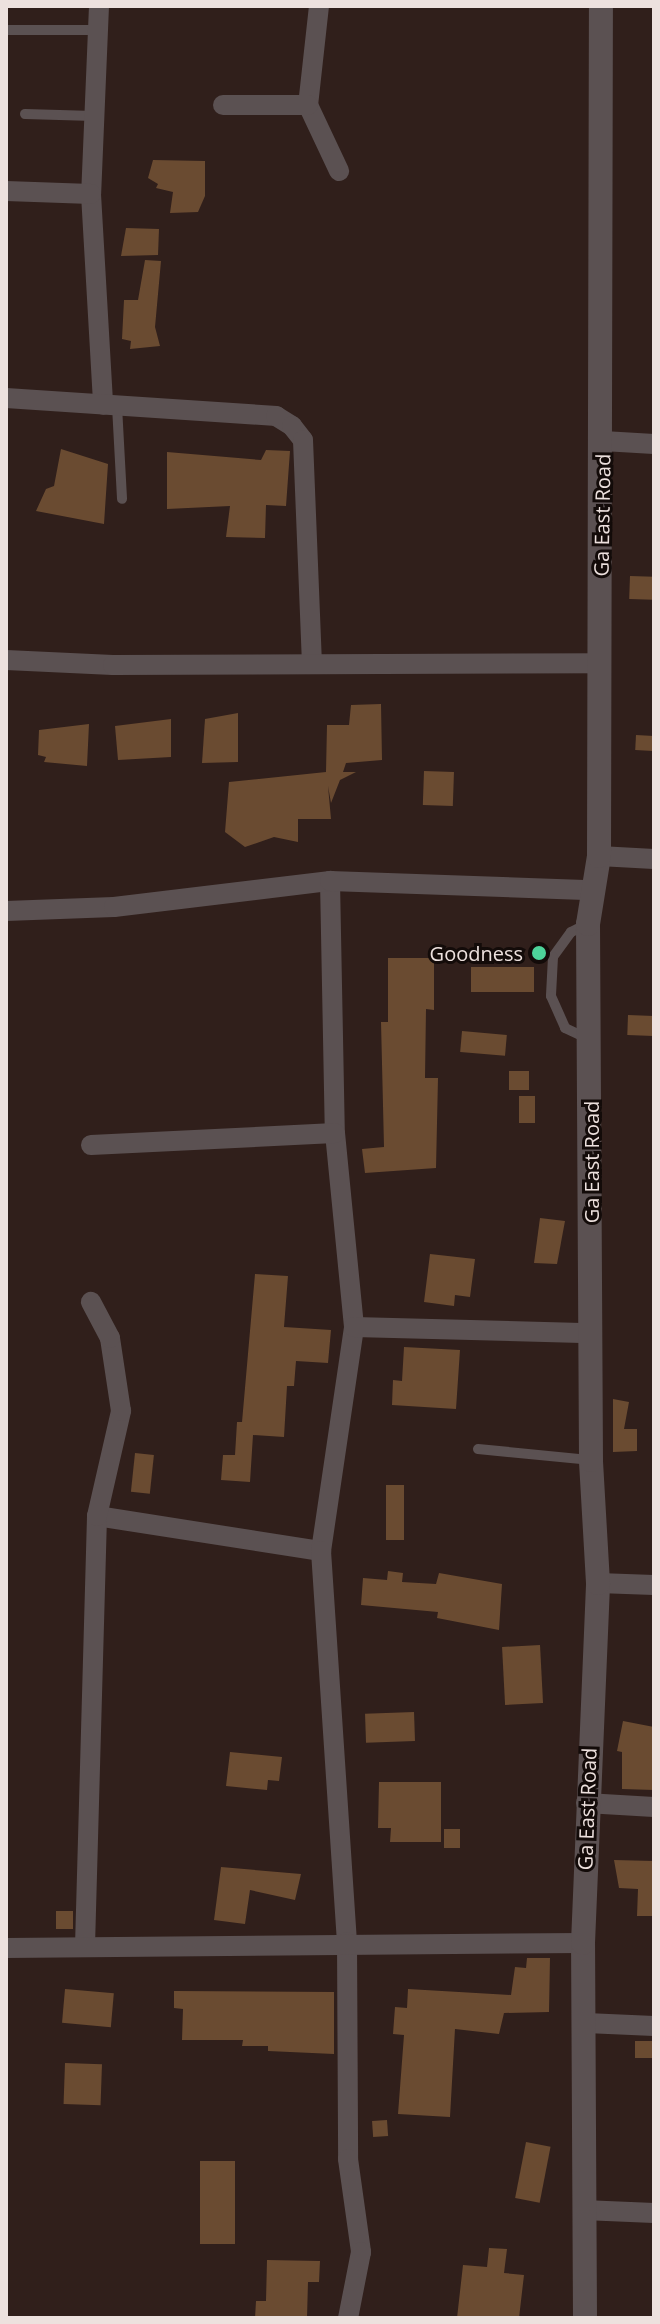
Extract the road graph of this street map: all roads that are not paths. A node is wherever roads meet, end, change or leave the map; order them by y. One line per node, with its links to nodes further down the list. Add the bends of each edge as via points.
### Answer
1 (99, 6): 5 (street)
2 (319, 6): 7 (street)
3 (601, 6): 15 (street, Ga East Road)
4 (6, 30): 5 (lane)
5 (98, 30): 9 (street)
6 (223, 105): 7 (street)
7 (308, 105): 10 (street)
8 (25, 114): 9 (lane)
9 (94, 116): 12 (street)
10 (339, 171)
11 (6, 191): 12 (street)
12 (91, 194): 14 (street)
13 (6, 398): 14 (street)
14 (110, 406): 17 (lane); 19 (street, via 276,416 303,440)
15 (603, 441): 16 (street); 20 (street, Ga East Road)
16 (654, 444)
17 (122, 499)
18 (6, 660): 19 (street, via 113,665)
19 (312, 661): 20 (street)
20 (601, 663): 21 (street, Ga East Road)
21 (599, 856): 22 (street); 24 (street, Ga East Road)
22 (654, 859)
23 (330, 881): 24 (street); 25 (street, via 114,907); 28 (street)
24 (592, 890): 26 (street, Ga East Road)
25 (6, 911)
26 (588, 924): 27 (street, Ga East Road); 27 (lane, via 571,932 553,957 551,996 565,1028)
27 (591, 1040): 32 (street, Ga East Road)
28 (335, 1133): 29 (street); 31 (street)
29 (91, 1145)
30 (91, 1302): 35 (street, via 110,1338 121,1411)
31 (354, 1327): 32 (street); 36 (street)
32 (591, 1333): 34 (street, Ga East Road)
33 (478, 1449): 34 (lane)
34 (591, 1460): 37 (street, Ga East Road)
35 (97, 1516): 36 (street); 43 (street)
36 (321, 1551): 41 (street)
37 (598, 1583): 38 (street); 39 (street, Ga East Road)
38 (654, 1585)
39 (586, 1803): 40 (street); 42 (street, Ga East Road)
40 (654, 1807)
41 (347, 1942): 42 (street); 43 (street); 49 (street, via 348,2159 361,2252)
42 (583, 1943): 45 (street, Ga East Road)
43 (85, 1946): 44 (street, via 26,1952)
44 (6, 1948)
45 (586, 2023): 46 (street); 47 (street, Ga East Road)
46 (654, 2026)
47 (583, 2210): 48 (street); 50 (street, Ga East Road)
48 (654, 2213)
49 (348, 2318)
50 (585, 2318)

